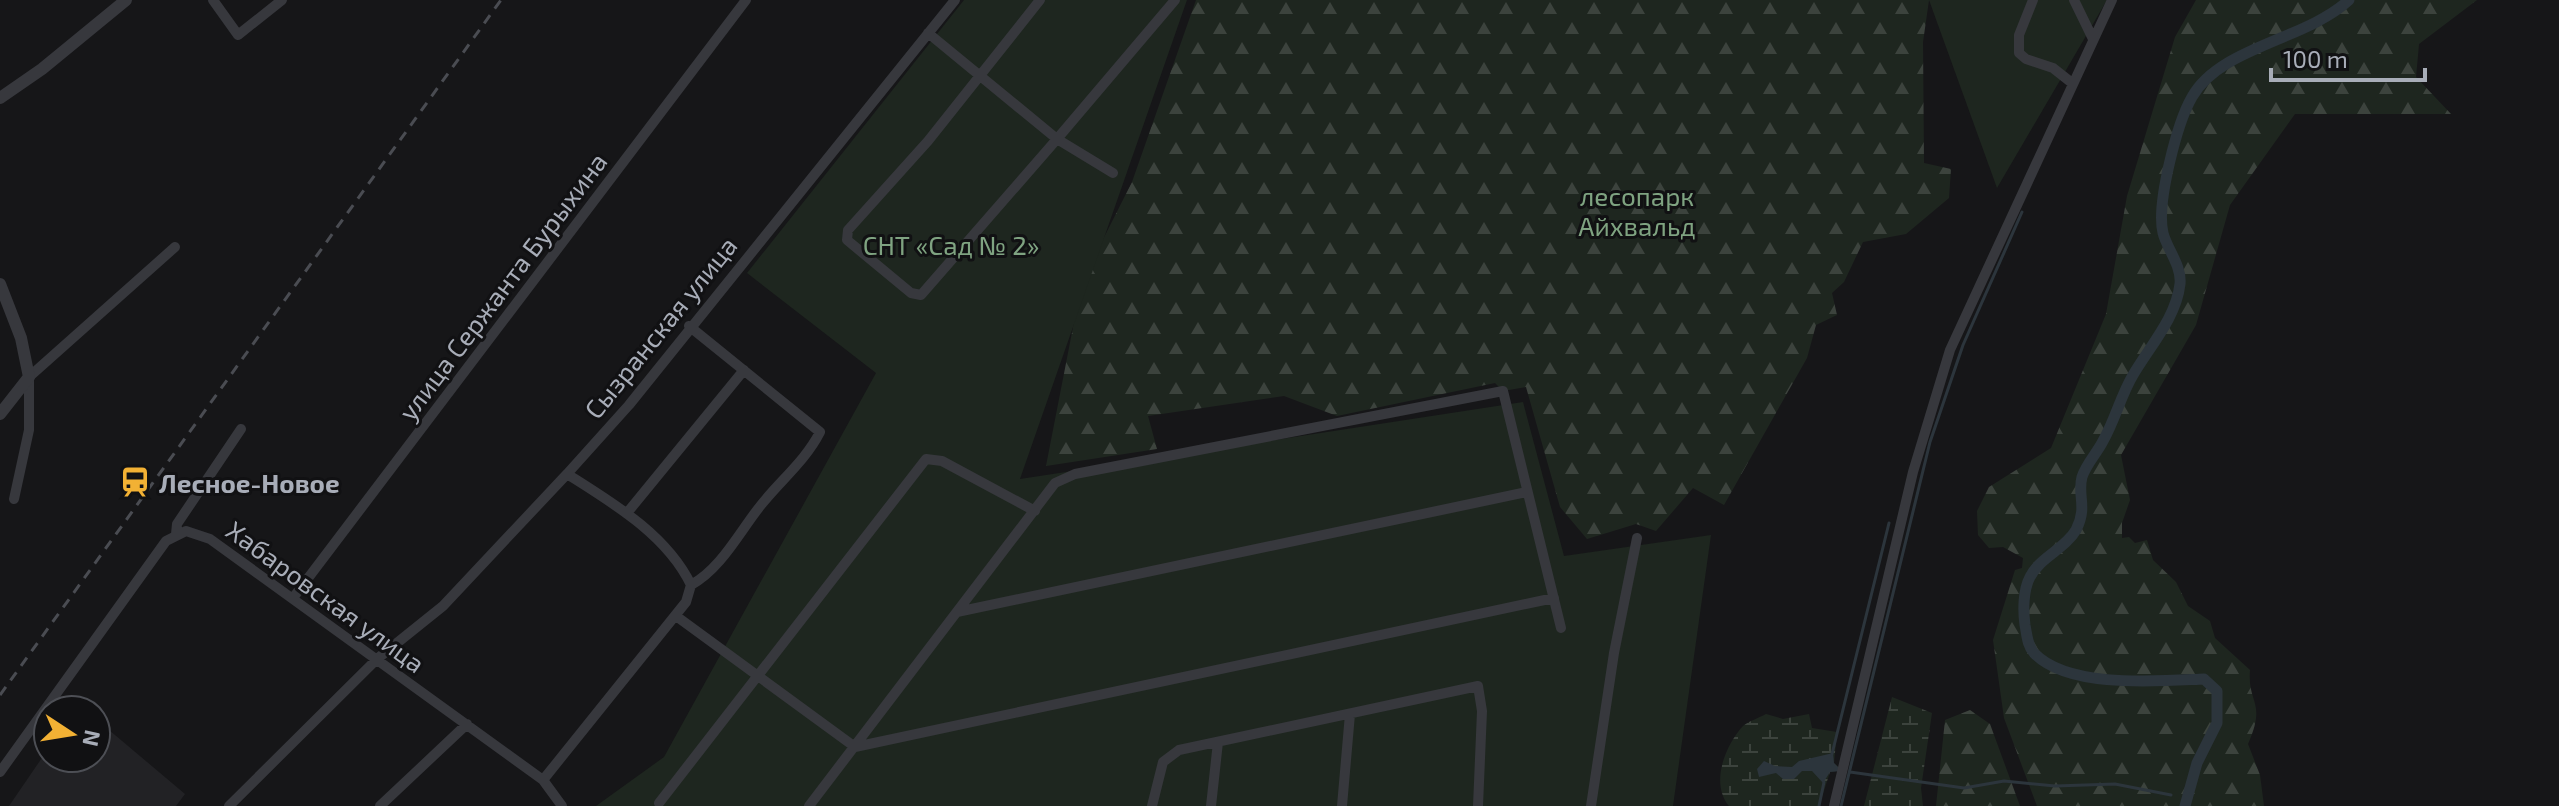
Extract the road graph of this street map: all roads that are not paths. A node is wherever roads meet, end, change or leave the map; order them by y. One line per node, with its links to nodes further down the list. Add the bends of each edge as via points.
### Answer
1 (126, 0): 15 (street)
2 (213, 0): 3 (street, via 238,35)
3 (282, 0)
4 (746, 0): 33 (street, улица Сержанта Бурыхина)
5 (955, 0): 11 (street, Сызранская улица)
6 (1040, 0): 13 (street)
7 (1175, 0): 16 (street)
8 (2033, 0): 14 (street, via 2019,35 2019,53)
9 (2074, 0): 12 (street)
10 (2112, 0): 12 (street)
11 (928, 33): 13 (street); 20 (street, Сызранская улица)
12 (2093, 39): 14 (street)
13 (979, 74): 16 (street); 16 (street, via 928,141 848,230 851,244 911,293 921,295)
14 (2072, 83): 56 (street, via 1950,350 1913,472)
15 (0, 98)
16 (1057, 139): 17 (street)
17 (1113, 173)
18 (175, 247): 22 (street)
19 (0, 284): 22 (street)
20 (689, 326): 21 (street); 25 (street, Сызранская улица)
21 (744, 370): 29 (street); 32 (street, via 820,432 734,543)
22 (29, 377): 23 (street); 27 (street, via 29,430)
23 (0, 414)
24 (241, 429): 30 (street, via 177,524)
25 (567, 474): 29 (street); 38 (street, Сызранская улица, via 443,606)
26 (1527, 492): 28 (street, via 1503,391 1075,474 1055,483); 34 (street); 35 (street)
27 (14, 499)
28 (1035, 511): 35 (street); 39 (street, via 942,461 926,459)
29 (627, 513): 32 (street, via 681,564)
30 (176, 534): 33 (street, Хабаровская улица, via 199,533 210,539); 44 (street)
31 (1637, 538): 55 (street)
32 (691, 585): 36 (street)
33 (293, 598): 38 (street, Хабаровская улица)
34 (1554, 598): 37 (street); 43 (street)
35 (957, 612): 43 (street)
36 (676, 616): 39 (street); 45 (street)
37 (1561, 628)
38 (377, 659): 41 (street, Хабаровская улица); 47 (street, Сызранская улица)
39 (757, 676): 43 (street); 46 (street)
40 (1350, 714): 42 (street); 53 (street); 54 (street, via 1478,686)
41 (467, 724): 45 (street, Хабаровская улица); 48 (street)
42 (1218, 742): 51 (street, via 1179,750 1163,762); 52 (street)
43 (855, 747): 50 (street)
44 (0, 772)
45 (543, 780): 49 (street, Хабаровская улица)
46 (659, 803)
47 (229, 806)
48 (380, 806)
49 (562, 806)
50 (809, 806)
51 (1152, 806)
52 (1211, 806)
53 (1342, 806)
54 (1478, 806)
55 (1591, 806)
56 (1834, 806)

